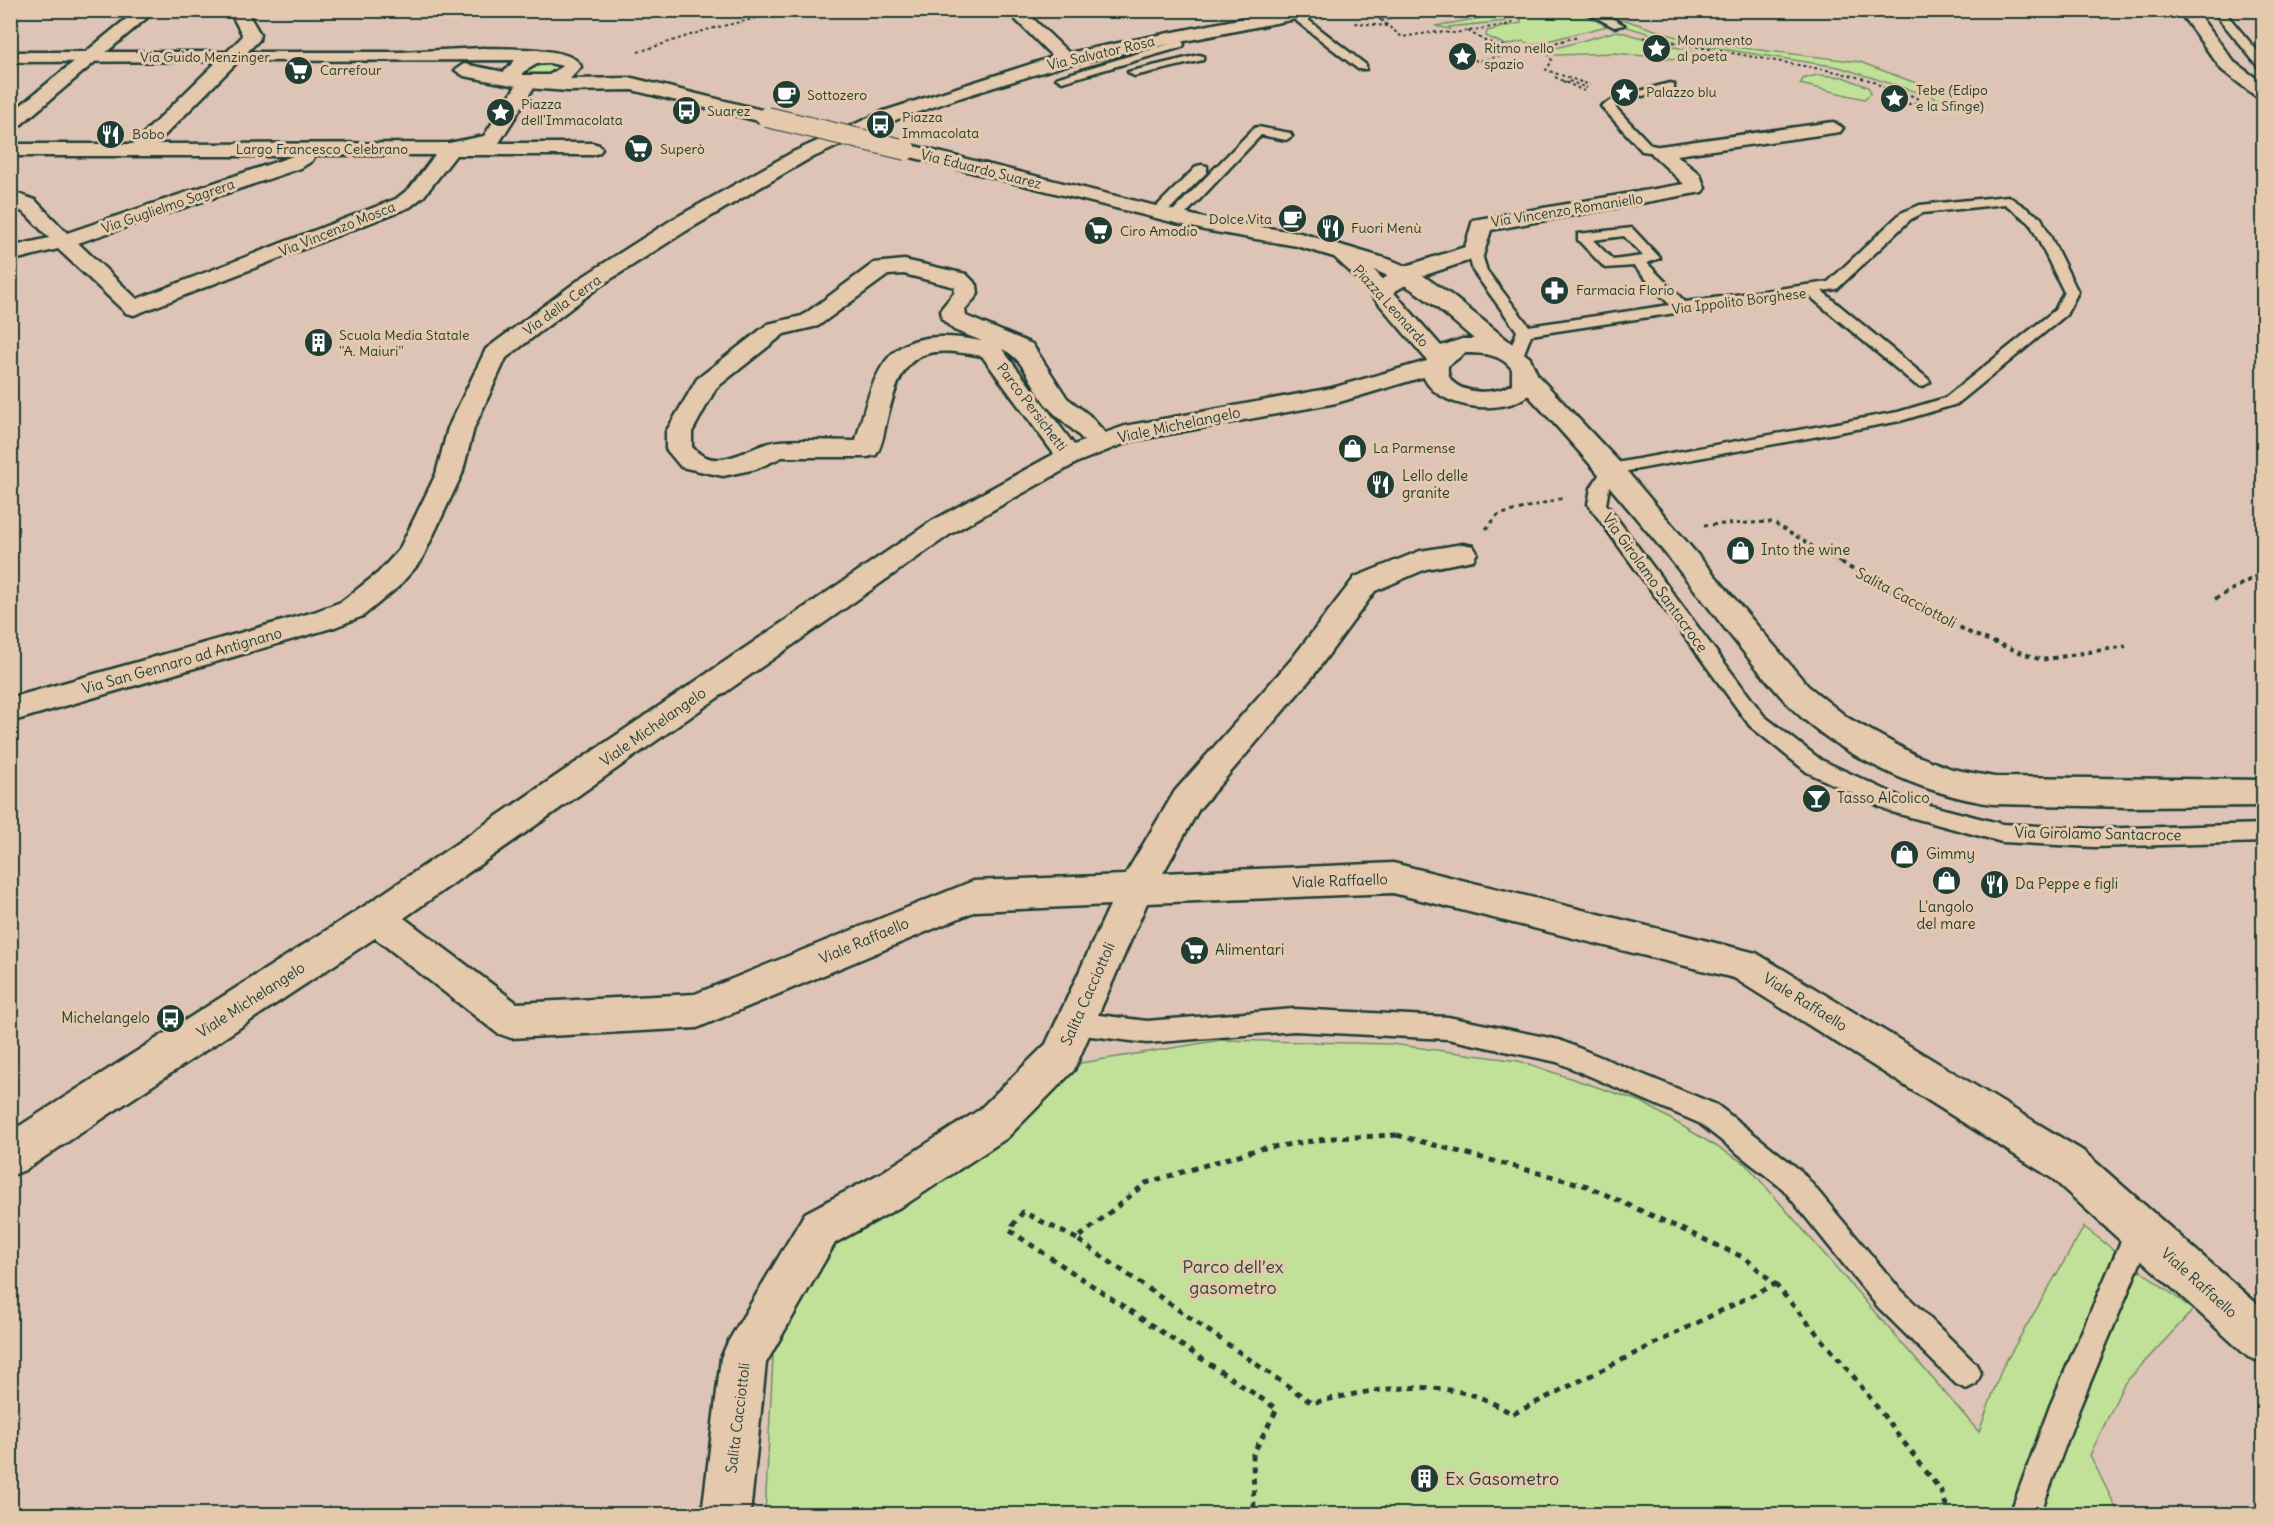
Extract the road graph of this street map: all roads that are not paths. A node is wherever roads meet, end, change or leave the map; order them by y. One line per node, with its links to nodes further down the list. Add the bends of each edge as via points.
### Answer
1 (148, 10): 13 (street)
2 (237, 10): 14 (street, via 252,36)
3 (1014, 10): 18 (street)
4 (1316, 10): 9 (street, Via Salvator Rosa)
5 (1587, 10): 10 (lane)
6 (2186, 10): 26 (street, via 2228,66)
7 (2198, 10): 26 (street)
8 (2217, 10): 20 (lane)
9 (1294, 14): 11 (street, Via Salvator Rosa); 19 (lane)
10 (1618, 25)
11 (1175, 36): 18 (street, Via Salvator Rosa); 22 (lane, via 1178,45 1062,78)
12 (10, 57): 13 (street, Via Guido Menzinger)
13 (92, 57): 14 (street, Via Guido Menzinger); 30 (street)
14 (234, 57): 15 (street, Via Guido Menzinger); 33 (street)
15 (400, 57): 16 (street, via 483,53); 23 (street)
16 (557, 58): 23 (street, via 571,63 570,71 556,79); 23 (street, via 530,60 516,67 512,75); 24 (street, via 594,65)
17 (1199, 58): 21 (lane)
18 (1065, 59): 29 (street, Via Salvator Rosa)
19 (1362, 67)
20 (2264, 67)
21 (1134, 72)
22 (1098, 78)
23 (528, 81): 24 (street); 35 (street, via 491,140)
24 (632, 84): 43 (street, Via Eduardo Suarez, bridge)
25 (1670, 87): 27 (lane)
26 (2259, 90)
27 (1642, 92)
28 (1612, 104): 39 (lane, Via Vincenzo Romaniello, via 1647,148)
29 (891, 115): 64 (street, Via della Cerra, via 800,156 678,226 592,281 495,354 461,428 449,474 411,554 388,580)
30 (10, 124)
31 (1833, 128): 39 (street)
32 (1286, 136): 43 (lane, via 1258,131)
33 (139, 149): 34 (street, Largo Francesco Celebrano); 38 (street, Largo Francesco Celebrano)
34 (292, 149): 35 (street, Largo Francesco Celebrano); 44 (street, Via Guglielmo Sagrera, via 302,151 305,158)
35 (450, 149): 36 (street, Largo Francesco Celebrano); 44 (street, Via Vincenzo Mosca, via 422,186 403,202 134,308)
36 (592, 149)
37 (10, 150): 38 (street, Largo Francesco Celebrano)
38 (51, 150): 41 (street, Largo Francesco Celebrano, via 27,153)
39 (1660, 151): 46 (street, Via Vincenzo Romaniello, via 1693,179 1695,188 1481,225)
40 (1219, 152): 43 (lane)
41 (10, 161)
42 (10, 197): 44 (street, via 31,206)
43 (1166, 215): 45 (street, Via Eduardo Suarez, via 1284,236)
44 (64, 241): 47 (street, Via Guglielmo Sagrera)
45 (1331, 249): 49 (street, Piazza Leonardo); 51 (street, Piazza Leonardo, via 1365,273)
46 (1475, 251): 49 (street); 53 (lane, via 1480,271)
47 (10, 254)
48 (1637, 261): 52 (lane)
49 (1407, 275): 51 (street); 55 (street, Piazza Leonardo, via 1443,300)
50 (1809, 288): 52 (lane, Via Ippolito Borghese); 56 (lane, Via Ippolito Borghese); 62 (lane, via 1832,286 1906,216 1920,209 2008,201 2036,221 2071,292 2061,312 1951,402 1900,416)
51 (1380, 291): 54 (street, Piazza Leonardo)
52 (1682, 308): 53 (lane, Via Ippolito Borghese)
53 (1525, 331): 55 (lane)
54 (1436, 362): 55 (street, Piazza Leonardo, via 1449,350 1478,346); 57 (street, Piazza Leonardo, via 1435,375); 58 (street, Piazza Leonardo)
55 (1515, 363): 59 (street, via 1521,390); 62 (street, Piazza Leonardo)
56 (1922, 382)
57 (1450, 391): 58 (street); 59 (street, via 1477,398)
58 (1336, 395): 60 (street, Viale Michelangelo)
59 (1504, 397): 62 (street, via 1532,404)
60 (1100, 442): 61 (street, Viale Michelangelo); 61 (street, Parco Persichetti, via 1058,403 1023,349 954,319 953,309 966,294 966,285 958,279 892,266 872,274 810,321 776,329 706,384 679,432 679,449 690,460 723,468 747,463 778,449 867,449 887,375 911,350 926,344 945,345 990,350)
61 (1069, 456): 69 (street, Viale Michelangelo, via 932,534)
62 (1602, 460): 66 (street, via 1797,694 1825,721 1896,762 1978,789 2130,795); 67 (lane, Via Girolamo Santacroce, via 1597,504 1757,721 1814,766 1900,806 2002,833 2094,838)
63 (1463, 553): 68 (street, Salita Cacciottoli, via 1420,561 1365,584 1302,668 1187,800)
64 (352, 609): 65 (street, Via San Gennaro ad Antignano)
65 (10, 710)
66 (2264, 794)
67 (2264, 833)
68 (1135, 889): 69 (street, Viale Raffaello, via 973,896 697,1011 511,1021); 70 (street, Salita Cacciottoli); 72 (street, Viale Raffaello, via 1393,878 1743,964 2068,1165)
69 (376, 918): 71 (street, Viale Michelangelo)
70 (1075, 1023): 74 (lane, via 1147,1032 1294,1020 1448,1028 1559,1051 1708,1114 1792,1180 1888,1297); 75 (street, Salita Cacciottoli, via 1059,1057 993,1124 896,1187 820,1228 744,1358)
71 (10, 1156)
72 (2140, 1230): 73 (street, Viale Raffaello); 76 (lane, via 2065,1406)
73 (2264, 1341)
74 (1966, 1374)
75 (726, 1515)
76 (2025, 1515)

